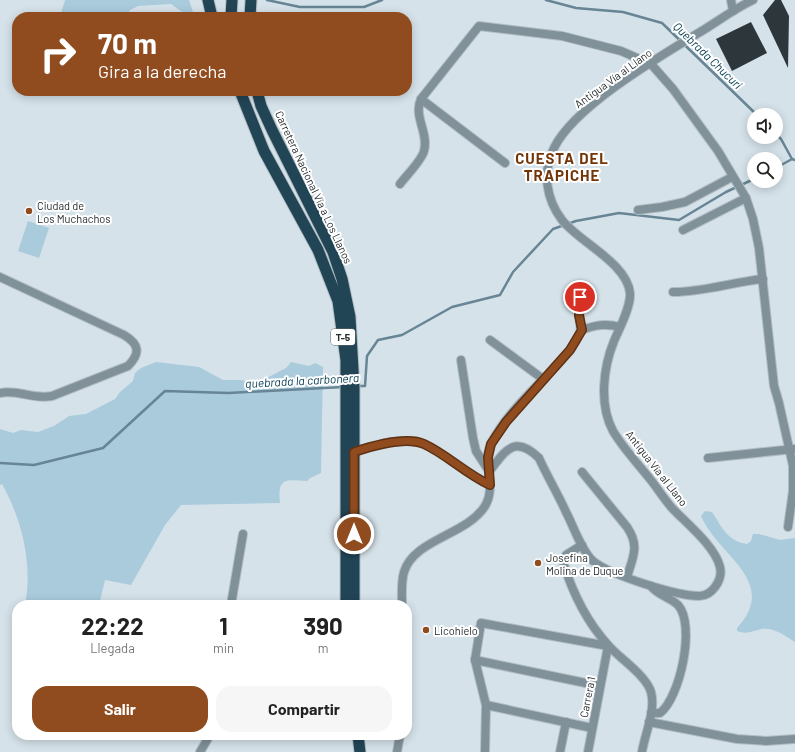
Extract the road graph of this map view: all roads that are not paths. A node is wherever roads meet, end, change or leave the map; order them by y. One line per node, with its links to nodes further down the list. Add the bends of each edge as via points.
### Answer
1 (208, 0): 7 (highway)
2 (232, 0): 8 (highway)
3 (251, 0): 9 (highway)
4 (731, 0): 6 (street)
5 (753, 0): 6 (street, Antigua Vía al Llano)
6 (733, 11): 10 (street, Antigua Vía al Llano)
7 (211, 12)
8 (231, 12)
9 (250, 12)
10 (651, 64): 13 (street, via 621,51 562,36 479,26); 15 (street, via 696,120 718,151); 24 (street, Antigua Vía al Llano, via 578,117 555,146 547,173 551,202 562,220 610,261 624,277 630,294)
11 (242, 96): 42 (highway, Carretera Nacional Vía a Los Llanos / T-5, via 264,151 321,256 338,301 346,360)
12 (258, 96): 31 (highway, Carretera Nacional Vía a Los Llanos / T-5, via 272,130 333,252 342,279 352,334)
13 (421, 99): 14 (street); 16 (street, via 418,106 425,134 424,152)
14 (504, 163)
15 (732, 177): 17 (street); 18 (street, via 685,202)
16 (400, 184)
17 (746, 198): 19 (street); 21 (street, via 753,219)
18 (638, 210)
19 (683, 230)
20 (0, 277): 29 (street, via 124,335 134,341 136,356 128,366 52,396 42,398 18,392)
21 (763, 279): 22 (street, via 688,292); 30 (street, via 774,386)
22 (673, 292)
23 (580, 297): 25 (street, via 579,315)
24 (620, 327): 25 (street, via 608,324 595,325); 40 (street, Antigua Vía al Llano, via 612,346 605,380 606,411 612,429 670,506 707,545 720,566 718,583 713,590 702,596)
25 (582, 330): 28 (street, via 570,350)
26 (490, 340): 28 (street)
27 (461, 360): 33 (street, via 476,451)
28 (543, 380): 33 (street, via 506,422 491,444 488,457)
29 (0, 393)
30 (793, 449): 32 (street); 36 (street, via 793,491)
31 (354, 452): 35 (street, via 396,442 423,444); 43 (highway, Carretera Nacional Vía a Los Llanos / T-5)
32 (708, 458)
33 (489, 472): 35 (street); 38 (street, Antigua Vía al Llano, via 507,449 517,446 529,449 539,458)
34 (582, 472): 39 (street, via 633,537 636,549)
35 (490, 485): 44 (street, via 485,506 476,518 420,551 409,561 404,572)
36 (788, 527)
37 (243, 534): 41 (street)
38 (582, 545): 39 (street, Antigua Vía al Llano, via 592,560 608,571); 45 (street, via 566,554 563,562 582,607)
39 (626, 577): 40 (street, Antigua Vía al Llano)
40 (650, 585): 49 (street, via 655,592 678,606 686,643 683,666 669,705 660,713)
41 (233, 600)
42 (346, 600)
43 (354, 600)
44 (402, 600)
45 (608, 646): 46 (street, via 481,623); 47 (street, Carrera 1); 49 (street, via 649,686)
46 (475, 660): 47 (street); 48 (street)
47 (600, 686): 52 (street, Carrera 1)
48 (486, 705): 50 (street); 62 (street)
49 (651, 712): 51 (street)
50 (566, 722): 52 (street); 63 (street)
51 (649, 722): 53 (street, via 737,739 766,741); 65 (street)
52 (592, 728): 64 (street, Carrera 1)
53 (795, 738)
54 (207, 740): 58 (street)
55 (351, 740): 59 (highway)
56 (359, 740): 60 (highway)
57 (399, 740): 61 (street)
58 (200, 752)
59 (353, 752)
60 (360, 752)
61 (397, 752)
62 (485, 752)
63 (560, 752)
64 (588, 752)
65 (642, 752)

